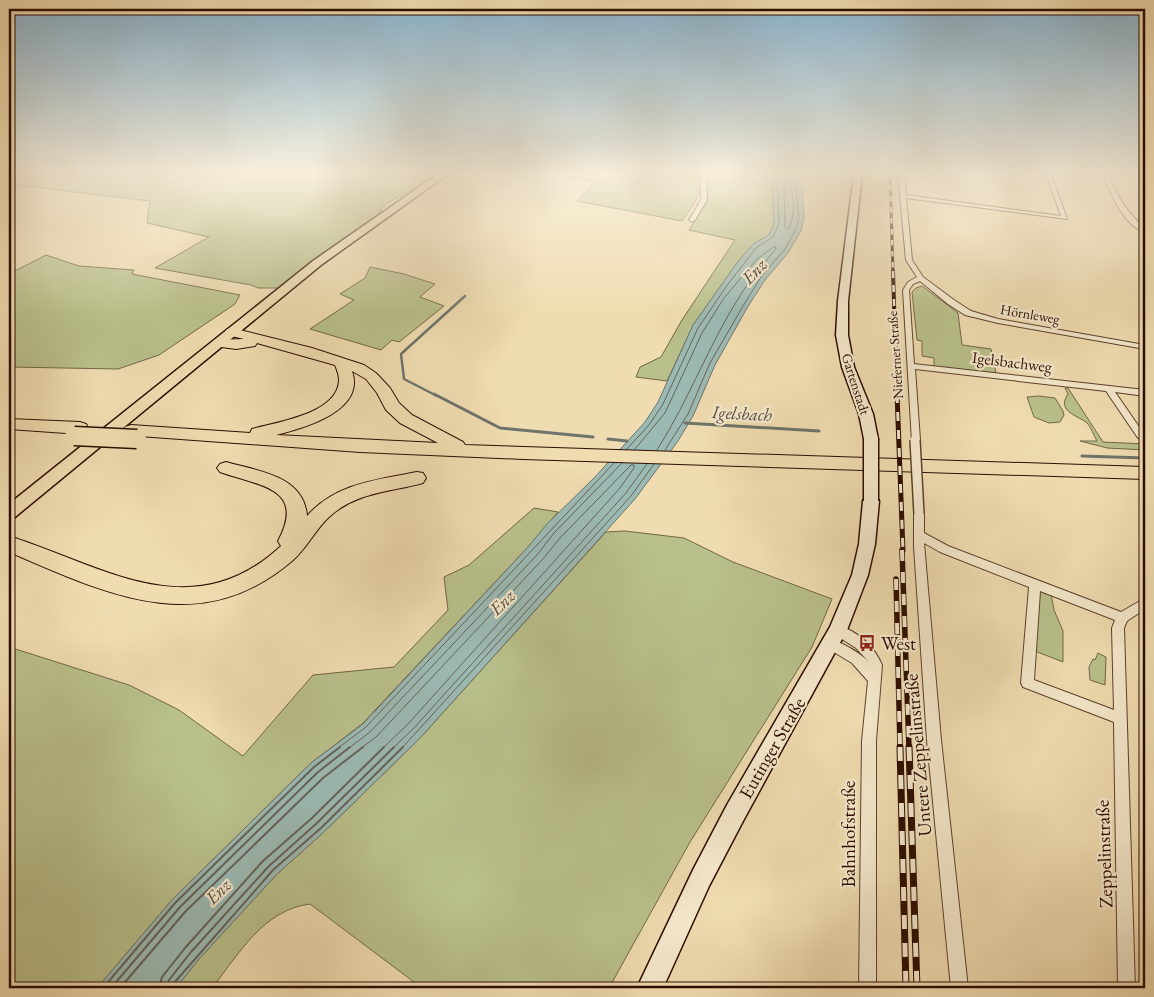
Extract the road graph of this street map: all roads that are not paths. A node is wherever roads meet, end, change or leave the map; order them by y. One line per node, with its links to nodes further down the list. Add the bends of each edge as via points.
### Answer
1 (378, 221): 7 (main road, via 323,259)
2 (852, 221): 27 (street, Gartenstadt, bridge, via 842,335 848,366 866,414 871,439)
3 (905, 221): 6 (street, via 907,253)
4 (1133, 221): 5 (street)
5 (1145, 231)
6 (921, 278): 9 (street, Hörnleweg, via 951,302 976,316); 11 (street, Nieferner Straße, via 910,283 906,290)
7 (234, 338): 8 (highway); 10 (highway, via 276,342)
8 (215, 346): 28 (main road)
9 (1145, 347)
10 (342, 362): 19 (highway, via 347,381 334,406 301,422); 20 (highway, via 371,376 392,406 406,419)
11 (911, 366): 12 (street, Igelsbachweg); 29 (street, Nieferner Straße, bridge)
12 (1109, 389): 13 (street, Igelsbachweg); 18 (street)
13 (1145, 393)
14 (9, 424): 15 (highway)
15 (77, 432): 16 (highway); 17 (highway, bridge)
16 (9, 433)
17 (134, 435): 19 (highway); 21 (highway, via 264,450)
18 (1141, 436)
19 (236, 438): 20 (highway)
20 (463, 449): 21 (highway)
21 (523, 457): 22 (highway)
22 (688, 463): 24 (highway); 26 (highway)
23 (226, 468): 30 (highway, via 276,483 293,498 298,517 292,535 278,552 254,570 224,584 190,589 146,583 84,566)
24 (1145, 473)
25 (417, 478): 32 (highway, via 370,486 344,496 323,511 287,554 270,568 240,585 200,596 178,598 142,593 57,565)
26 (1145, 481)
27 (871, 501): 36 (street, Eutinger Straße, via 860,576)
28 (9, 513)
29 (919, 516): 31 (street, Untere Zeppelinstraße)
30 (9, 532)
31 (920, 536): 33 (street, via 944,549); 40 (street, Untere Zeppelinstraße, via 934,740)
32 (9, 544)
33 (1035, 583): 35 (street); 37 (street, via 1027,683)
34 (1145, 603): 35 (street)
35 (1122, 618): 37 (street, Zeppelinstraße, via 1118,628)
36 (834, 637): 38 (street, Eutinger Straße, via 735,813); 39 (street, Bahnhofstraße, via 867,667 875,681 869,741)
37 (1119, 718): 41 (street, Zeppelinstraße)
38 (650, 988)
39 (868, 988)
40 (959, 988)
41 (1126, 988)

